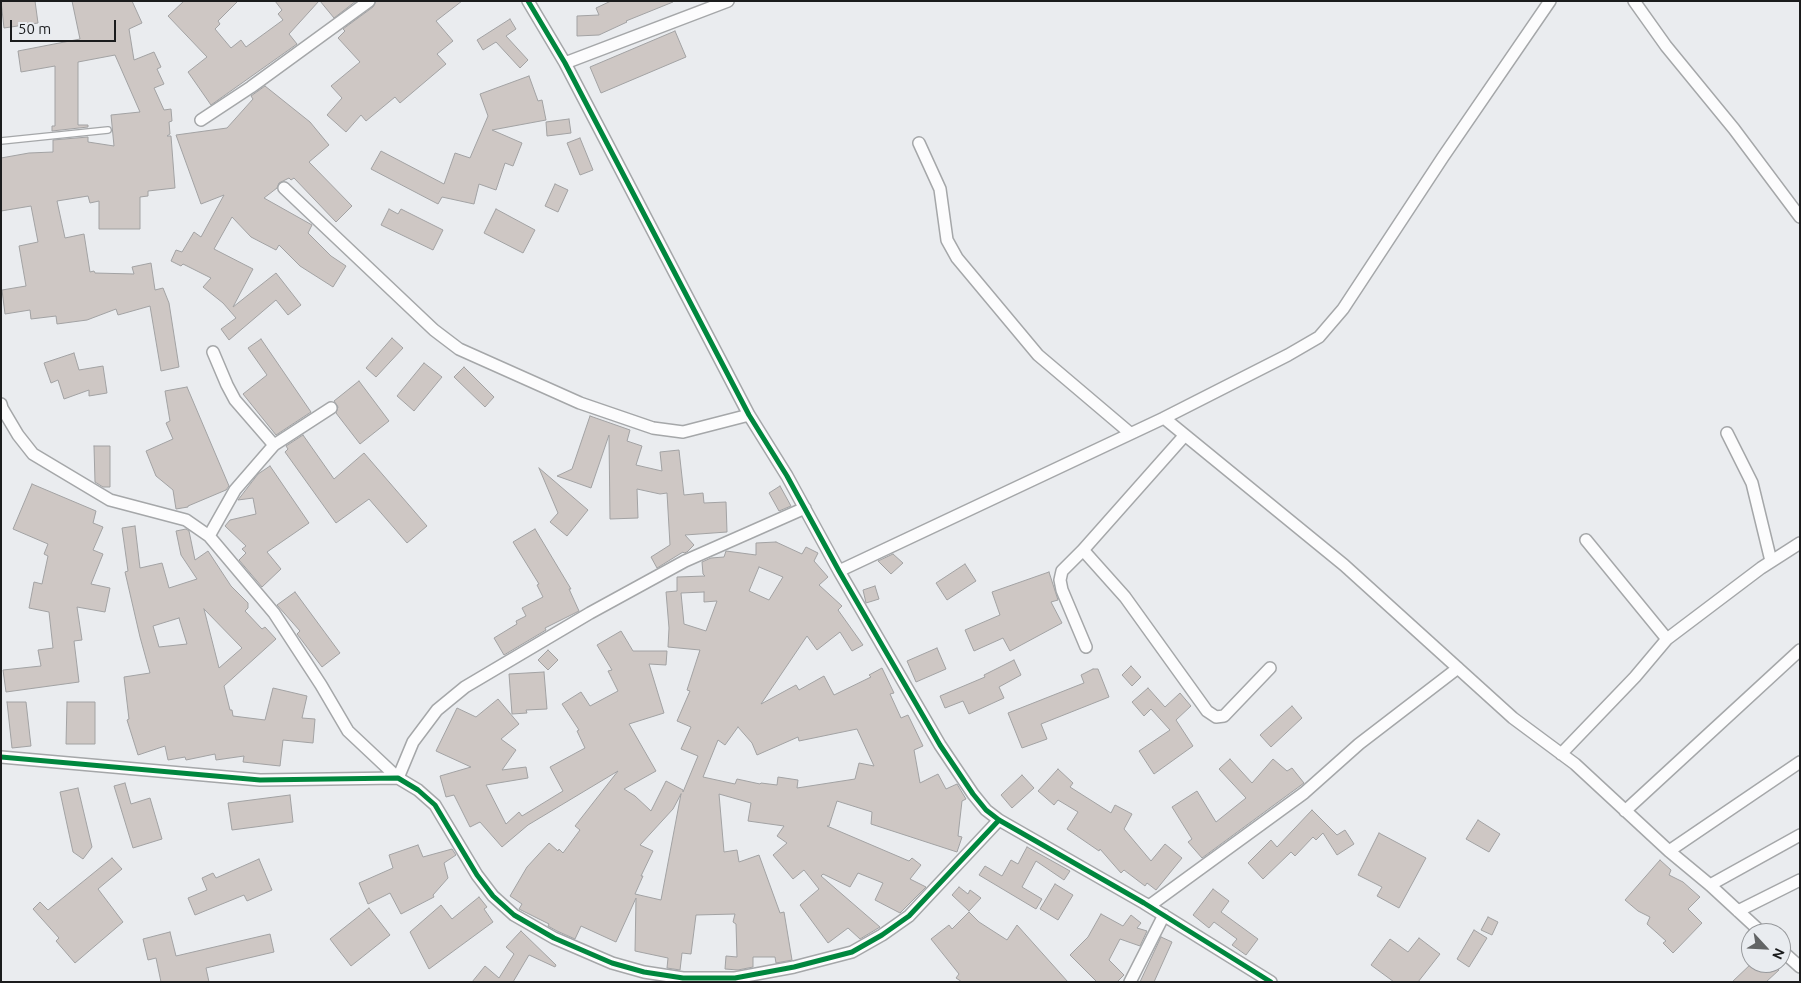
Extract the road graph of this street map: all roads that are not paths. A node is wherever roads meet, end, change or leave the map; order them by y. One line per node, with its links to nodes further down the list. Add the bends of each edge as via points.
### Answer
1 (369, 1): 7 (street)
2 (528, 1): 6 (street)
3 (728, 1): 6 (street)
4 (1550, 1): 17 (street, via 1343,309 1319,337)
5 (1634, 1): 12 (street)
6 (565, 63): 16 (street)
7 (201, 120)
8 (108, 130): 9 (lane)
9 (1, 141)
10 (918, 143): 18 (street, via 940,189 947,240 957,258 1038,355)
11 (284, 188): 16 (street, via 458,349 580,403 653,428 683,432)
12 (1800, 216)
13 (213, 352): 21 (street, via 226,386)
14 (1, 404): 23 (street, via 33,454 110,500 186,520)
15 (331, 408): 21 (street)
16 (749, 415): 22 (street)
17 (1164, 418): 18 (street); 20 (street)
18 (1130, 433): 28 (street)
19 (1727, 433): 27 (street, via 1752,483)
20 (1185, 435): 26 (street); 33 (street, via 1344,565)
21 (274, 445): 23 (street, via 235,490)
22 (805, 508): 28 (street); 37 (street, via 686,561 465,687 437,710 413,742)
23 (209, 536): 37 (street, via 274,613 348,731)
24 (1586, 540): 29 (street)
25 (1800, 543): 27 (street)
26 (1083, 550): 30 (street, via 1062,570 1060,580); 32 (street, via 1125,597 1207,711 1216,717 1224,716)
27 (1771, 561): 29 (street)
28 (839, 571): 39 (street, via 940,745 973,794 986,810)
29 (1667, 639): 34 (street)
30 (1086, 647)
31 (1800, 650): 38 (street)
32 (1270, 668)
33 (1458, 668): 34 (street, via 1513,718); 44 (street, via 1359,744 1304,793)
34 (1561, 754): 38 (street)
35 (1, 757): 37 (street, via 260,780)
36 (1800, 762): 41 (street)
37 (398, 778): 48 (street, via 435,805 477,875 493,896 514,915 554,938 612,963 683,978)
38 (1625, 810): 41 (street)
39 (1000, 820): 44 (street); 48 (street, via 909,916 882,935 852,952)
40 (1800, 835): 43 (street)
41 (1669, 851): 43 (street)
42 (1800, 880): 45 (street)
43 (1710, 886): 45 (street)
44 (1149, 906): 46 (street)
45 (1738, 911): 47 (street)
46 (1164, 915): 49 (street); 50 (street)
47 (1751, 923)
48 (736, 980)
49 (1130, 982)
50 (1270, 982)

